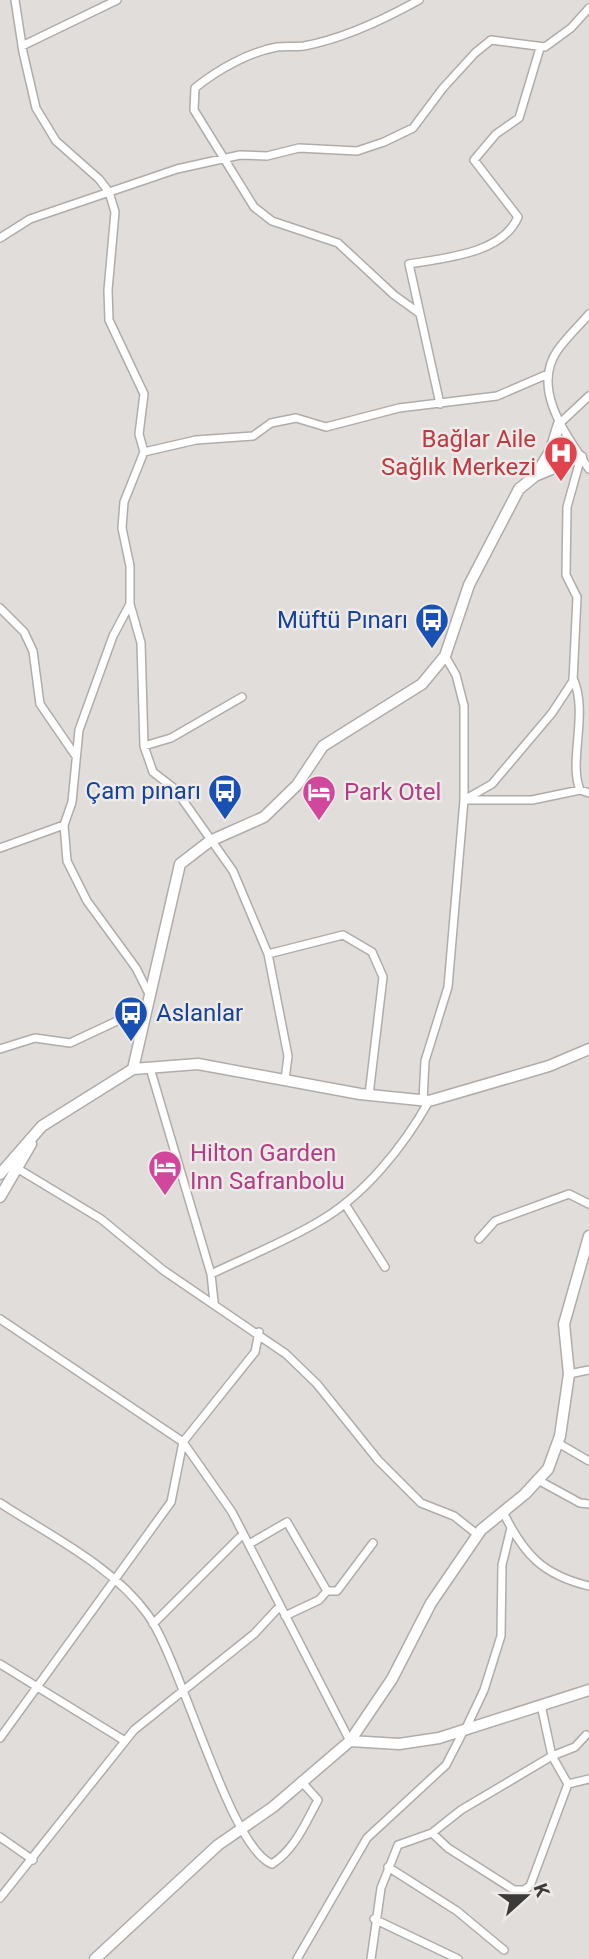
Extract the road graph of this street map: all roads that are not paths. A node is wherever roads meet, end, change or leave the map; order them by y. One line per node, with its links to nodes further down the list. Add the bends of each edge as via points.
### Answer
1 (15, 0): 5 (street)
2 (117, 0): 5 (street)
3 (419, 0): 7 (street, via 321,41 276,47 247,57 195,88 194,110)
4 (589, 8): 6 (street, via 570,29)
5 (22, 46): 8 (street, via 36,108 56,141)
6 (540, 48): 7 (street, via 491,40 451,79 413,128 384,142 357,151 299,148); 10 (street, via 519,118 496,134 474,160 518,218 513,229 473,253 409,264)
7 (226, 159): 8 (street, via 177,169); 10 (street, via 254,207 272,221 338,243)
8 (109, 192): 9 (street, via 30,219); 16 (street, via 115,212 109,320 144,394 139,434)
9 (0, 238)
10 (419, 313): 14 (street)
11 (589, 314): 12 (street, via 556,352)
12 (548, 374): 14 (street, via 498,396); 15 (street)
13 (589, 396): 15 (street)
14 (440, 404): 16 (street, via 366,414 326,427 296,418 271,423 253,436 196,440)
15 (559, 424): 17 (street); 19 (street, via 551,450)
16 (144, 452): 20 (street, via 124,502 122,528 130,566)
17 (581, 457): 18 (street); 19 (street); 23 (street, via 567,507 566,575 577,597)
18 (589, 469)
19 (535, 476): 22 (street, via 519,489 469,584)
20 (130, 604): 25 (street, via 141,643); 26 (street, via 108,648 79,730)
21 (0, 608): 26 (street, via 24,632 33,651 40,704)
22 (444, 656): 29 (street, via 456,675 464,706); 31 (street, via 422,684 323,746 297,785 264,817)
23 (573, 678): 27 (street, via 584,722 576,775); 29 (street, via 552,713 492,784)
24 (242, 697): 25 (street, via 171,738)
25 (144, 746): 31 (street, via 153,772 175,789)
26 (75, 756): 30 (street, via 72,802)
27 (580, 790): 28 (street); 29 (street, via 531,800)
28 (589, 793)
29 (464, 800): 42 (street, via 448,987 425,1060)
30 (64, 825): 32 (street); 34 (street, via 67,861 82,891)
31 (210, 841): 33 (street, via 233,871); 34 (street, via 180,864)
32 (0, 848)
33 (268, 954): 40 (street, via 288,1056); 41 (street, via 342,935 372,951 383,977)
34 (148, 992): 35 (street)
35 (144, 1014): 36 (street, via 70,1043 35,1038); 39 (street)
36 (0, 1049)
37 (589, 1049): 42 (street, via 549,1066)
38 (150, 1068): 39 (street); 40 (street, via 198,1064); 51 (street)
39 (132, 1069): 43 (street, via 43,1126)
40 (285, 1080): 41 (street)
41 (369, 1095): 42 (street)
42 (426, 1100): 46 (street, via 410,1134)
43 (12, 1165): 44 (street); 45 (street); 52 (street, via 101,1219 163,1270)
44 (0, 1174)
45 (0, 1197)
46 (345, 1204): 50 (street); 51 (street, via 319,1222)
47 (589, 1204): 49 (street, via 569,1194 556,1197 495,1221)
48 (589, 1236): 56 (street, via 565,1324)
49 (480, 1239)
50 (386, 1267)
51 (211, 1274): 52 (street)
52 (214, 1302): 54 (street)
53 (0, 1319): 57 (street)
54 (259, 1332): 57 (street, via 255,1352); 66 (street, via 317,1384 378,1460 421,1503 454,1516)
55 (589, 1370): 56 (street)
56 (569, 1374): 58 (street)
57 (183, 1443): 65 (street); 69 (street, via 171,1502)
58 (558, 1443): 59 (street); 60 (street, via 548,1469)
59 (589, 1461)
60 (538, 1480): 62 (street); 63 (street)
61 (0, 1503): 69 (street)
62 (589, 1504)
63 (503, 1512): 64 (street); 66 (street)
64 (511, 1528): 70 (street, via 537,1562 558,1578); 80 (street, via 502,1565 501,1636)
65 (243, 1534): 68 (street); 74 (street)
66 (478, 1535): 84 (street, via 431,1603 392,1679)
67 (373, 1543): 71 (street, via 337,1591)
68 (249, 1544): 71 (street, via 287,1521); 72 (street)
69 (116, 1582): 74 (street); 76 (street)
70 (589, 1586)
71 (327, 1591): 73 (street, via 319,1600)
72 (280, 1606): 73 (street); 77 (street, via 254,1634)
73 (285, 1616): 84 (street)
74 (153, 1624): 77 (street)
75 (0, 1664): 76 (street)
76 (37, 1687): 82 (street); 83 (street)
77 (184, 1688): 83 (street); 89 (street)
78 (589, 1690): 79 (street)
79 (541, 1705): 80 (street); 85 (street)
80 (466, 1728): 84 (street, via 399,1744); 98 (street, via 446,1765 367,1838)
81 (586, 1735): 85 (street, via 575,1747)
82 (0, 1738)
83 (125, 1741): 92 (street)
84 (350, 1741): 87 (street)
85 (552, 1756): 88 (street); 90 (street, via 461,1810)
86 (589, 1779): 88 (street)
87 (301, 1781): 89 (street); 89 (street, via 318,1800 283,1857 272,1864 264,1861)
88 (568, 1784): 90 (street, via 530,1886 524,1890 514,1890)
89 (240, 1830): 97 (street)
90 (432, 1833): 93 (street, via 398,1845)
91 (0, 1837): 92 (street)
92 (33, 1860): 94 (street)
93 (388, 1867): 95 (street); 96 (street, via 457,1912)
94 (0, 1898)
95 (374, 1919): 99 (street); 100 (street)
96 (504, 1950)
97 (95, 1959)
98 (297, 1959)
99 (371, 1959)
100 (458, 1959)

